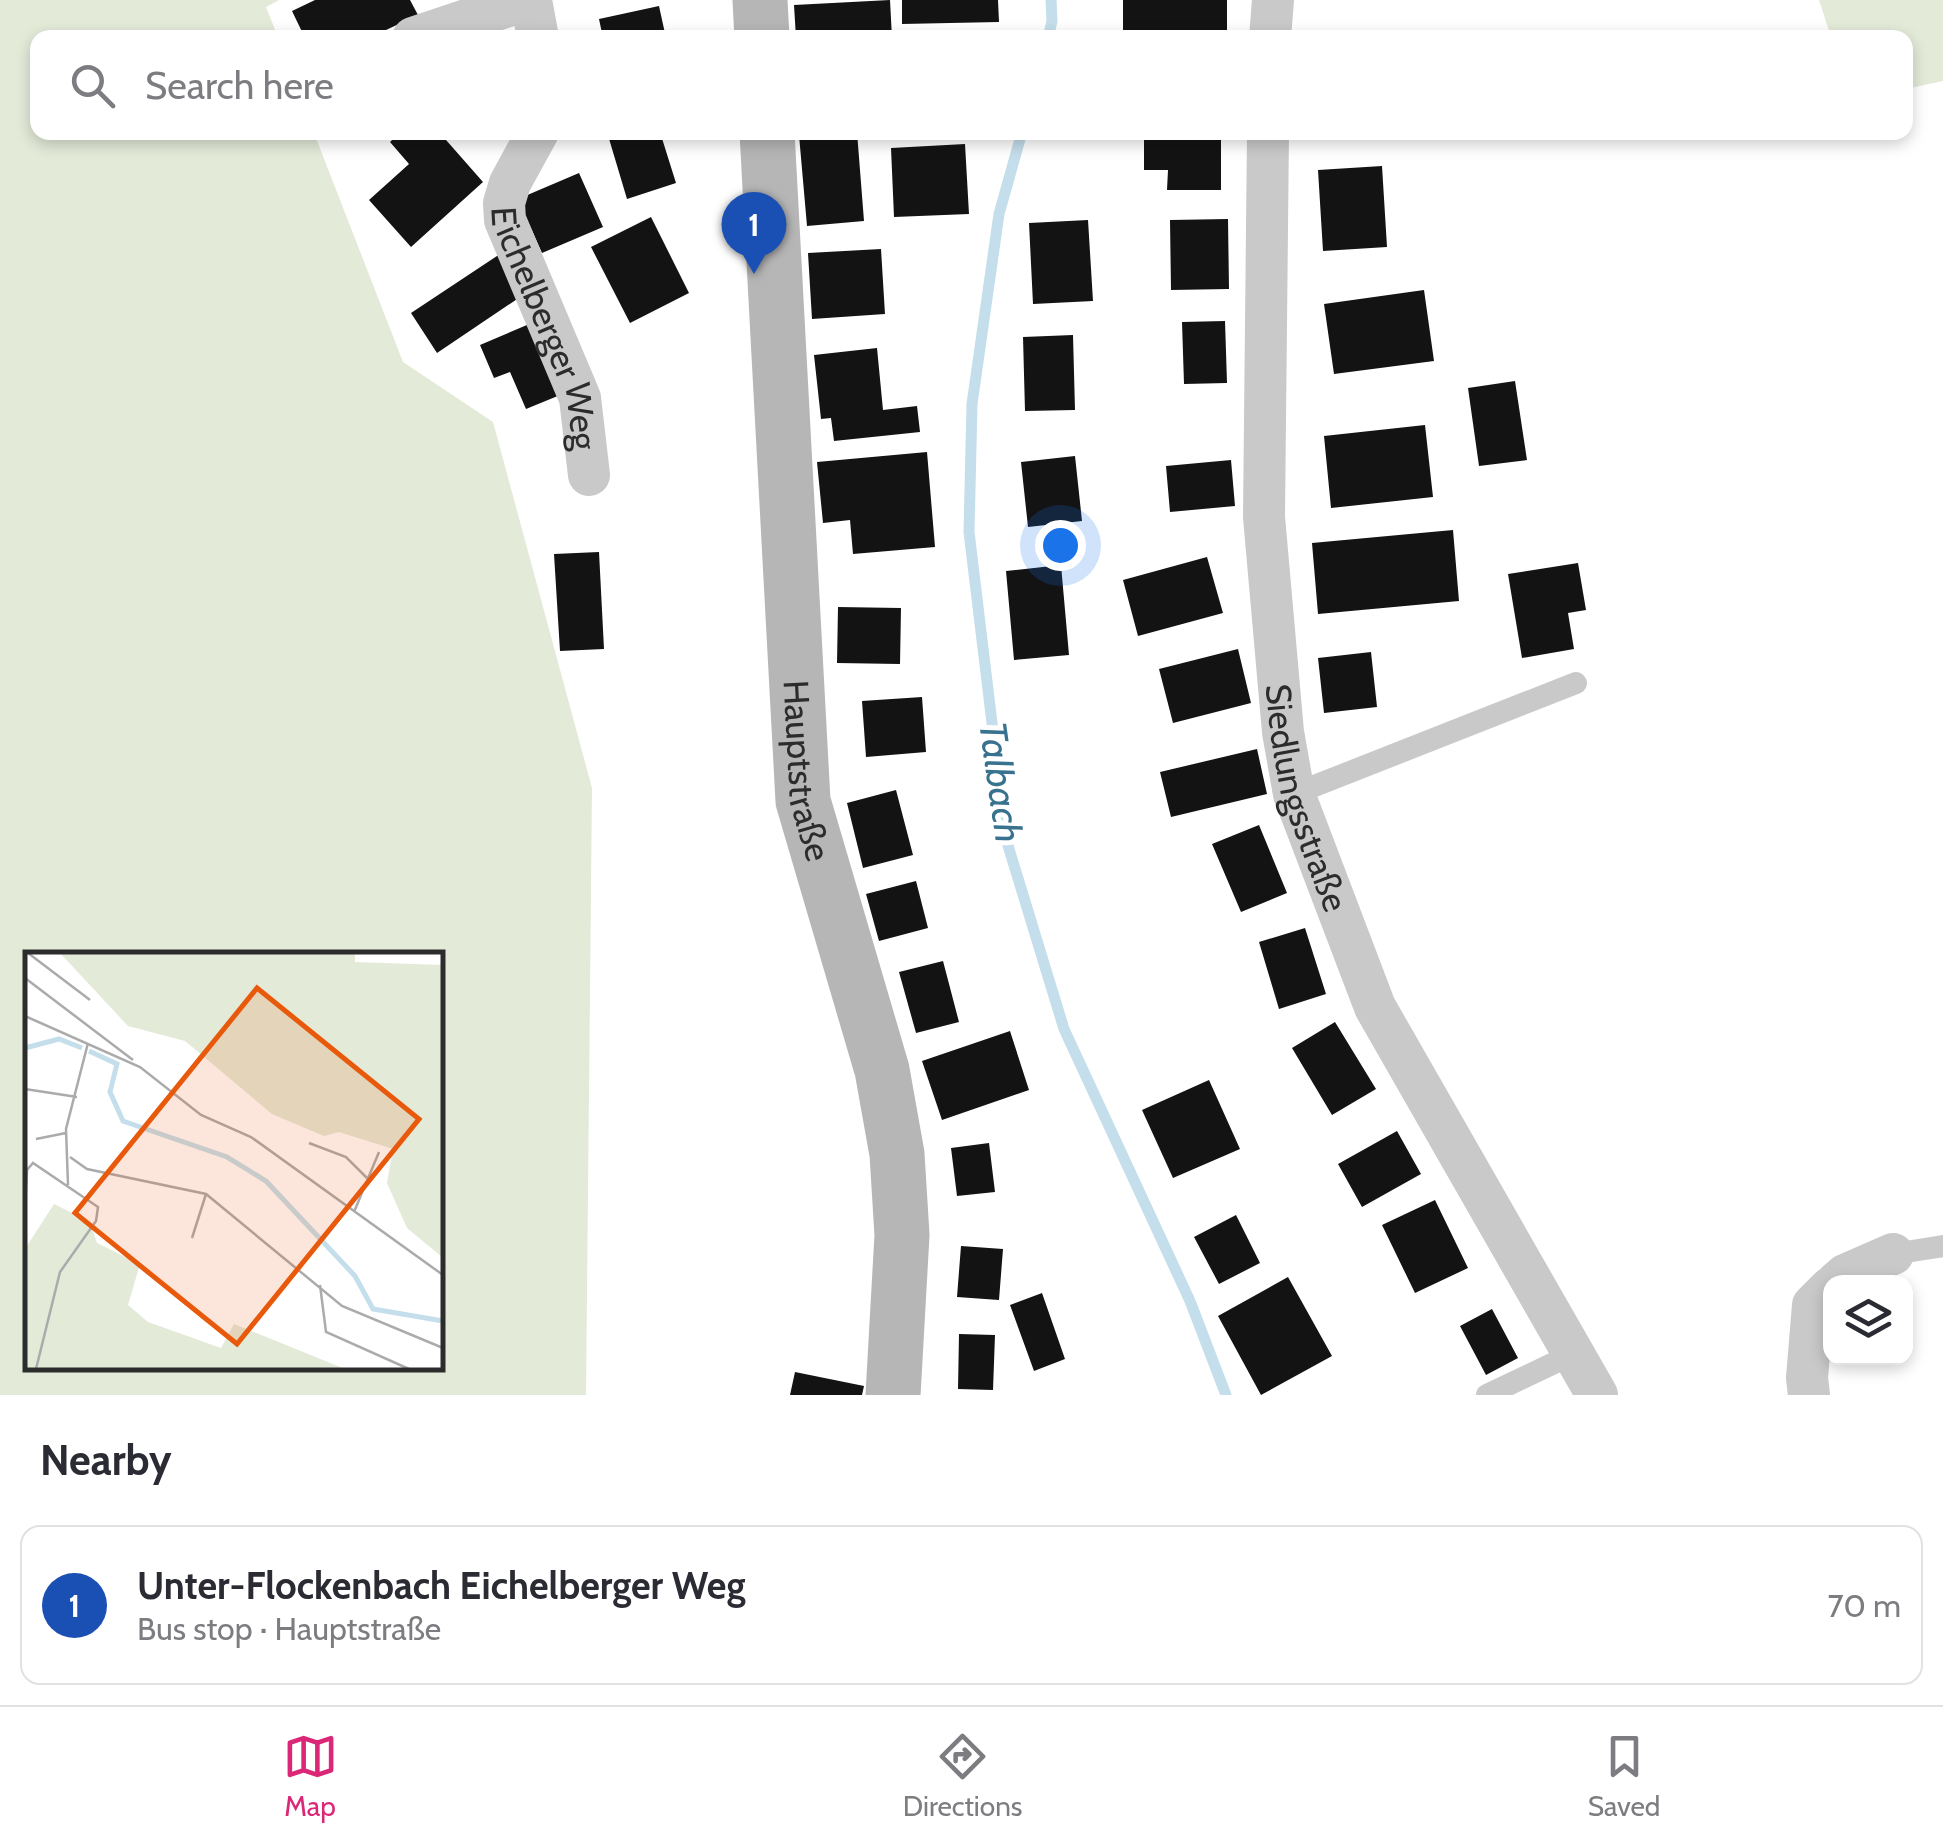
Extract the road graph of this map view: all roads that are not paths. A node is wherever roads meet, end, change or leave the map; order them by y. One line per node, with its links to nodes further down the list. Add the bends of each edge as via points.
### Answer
1 (528, 0): 4 (street); 5 (street)
2 (760, 0): 6 (main road)
3 (1273, 0): 7 (street)
4 (437, 30)
5 (536, 30)
6 (762, 30)
7 (1271, 30)
8 (534, 140): 11 (street, Eichelberger Weg, via 510,184 506,220 580,398)
9 (768, 140): 19 (main road, Hauptstraße, via 803,801 882,1070 896,1154 902,1235)
10 (1268, 140): 13 (street, Siedlungsstraße, via 1264,516)
11 (589, 474)
12 (1576, 683): 13 (lane)
13 (1294, 794): 18 (street, Siedlungsstraße, via 1375,1007)
14 (1943, 1246): 15 (lane)
15 (1893, 1254): 16 (street)
16 (1847, 1275)
17 (1823, 1295): 22 (street, via 1812,1305)
18 (1575, 1353): 20 (lane); 21 (street, Siedlungsstraße)
19 (893, 1395)
20 (1487, 1395)
21 (1597, 1395)
22 (1809, 1395)

